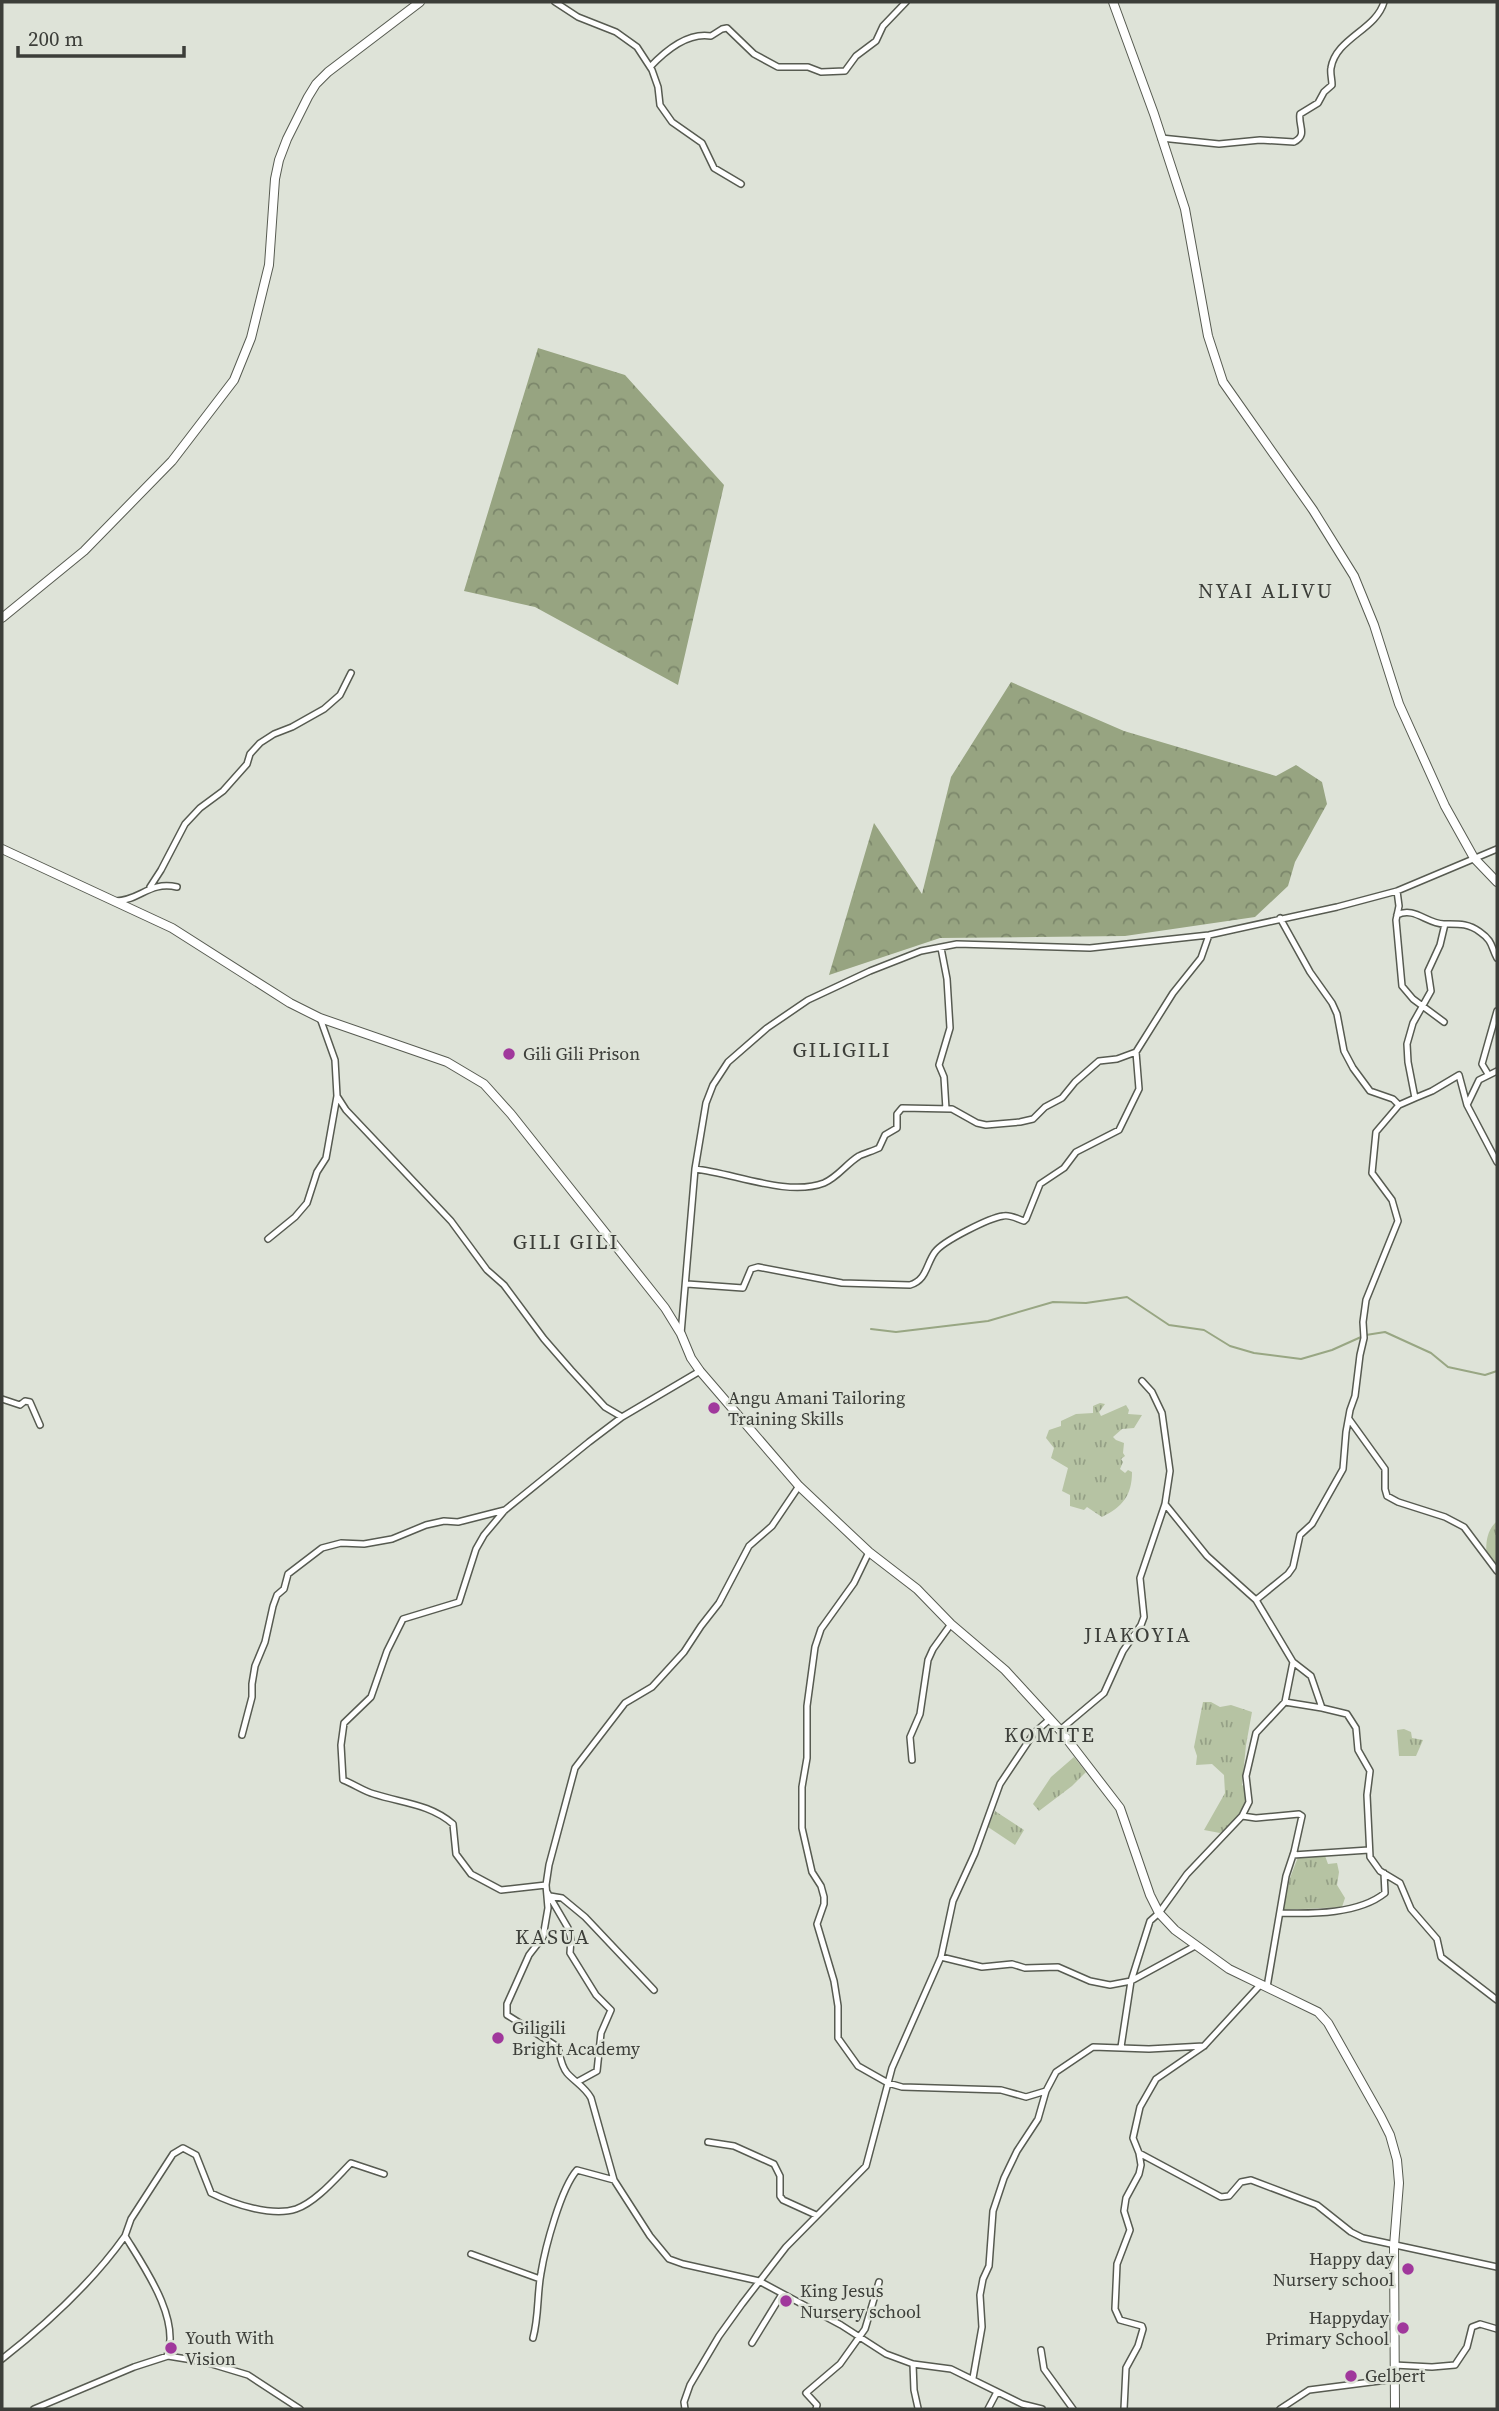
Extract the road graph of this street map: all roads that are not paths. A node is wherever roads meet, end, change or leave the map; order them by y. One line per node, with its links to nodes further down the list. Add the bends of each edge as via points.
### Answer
1 (419, 2): 9 (street, via 316,84 287,139 275,179 269,265 261,302 234,380 172,461 84,551)
2 (555, 2): 6 (street, via 616,32 637,47)
3 (905, 2): 6 (street, via 876,41 845,71 778,67 754,54 727,28 711,36 689,37)
4 (1113, 2): 7 (street)
5 (1384, 2): 7 (street, via 1379,14 1336,53 1332,85 1318,103 1300,114 1299,140 1219,144)
6 (650, 67): 8 (street, via 660,105 672,122 702,143 714,168)
7 (1161, 138): 13 (street, via 1185,209 1216,366 1354,576 1409,729)
8 (741, 184)
9 (2, 618)
10 (351, 673): 15 (street, via 341,695 324,709 260,743 232,782 185,824)
11 (2, 849): 18 (street)
12 (1497, 849): 13 (street)
13 (1474, 858): 14 (street); 17 (street)
14 (1497, 882)
15 (150, 887): 16 (street); 18 (street, via 134,898)
16 (177, 887)
17 (1397, 891): 19 (street); 20 (street)
18 (116, 901): 27 (street, via 172,928)
19 (1397, 915): 21 (street, via 1409,912); 25 (street, via 1402,986)
20 (1280, 918): 22 (street); 34 (street, via 1332,1003 1353,1068 1370,1091)
21 (1445, 924): 24 (street, via 1460,923 1478,930 1493,944); 25 (street, via 1428,971 1431,991)
22 (1209, 934): 23 (street, via 1090,948 988,944); 29 (street, via 1201,958)
23 (941, 948): 36 (street, via 950,1028 939,1065); 38 (street, via 921,951 808,1000 766,1028 728,1062 706,1103)
24 (1497, 958)
25 (1422, 1004): 28 (street); 33 (street, via 1406,1051)
26 (1497, 1012): 31 (street, via 1482,1064)
27 (320, 1018): 32 (street, via 334,1060); 41 (street, via 447,1062 484,1084 665,1308)
28 (1444, 1022)
29 (1136, 1052): 36 (street, via 1099,1061 1033,1119 977,1124); 40 (street, via 1139,1089 1119,1130 1076,1152 1040,1184 1024,1221 1003,1216 939,1248 918,1283 842,1283 758,1267 751,1269 743,1288)
30 (1497, 1071): 31 (street)
31 (1488, 1074): 35 (street, via 1479,1080)
32 (337, 1096): 39 (street, via 326,1158 307,1203); 45 (street, via 451,1221 571,1370 605,1407)
33 (1415, 1098): 34 (street); 35 (street, via 1459,1075)
34 (1399, 1105): 46 (street, via 1376,1132 1372,1173 1392,1200 1398,1221 1366,1300)
35 (1467, 1105): 37 (street)
36 (946, 1109): 38 (street, via 902,1108 897,1128 885,1135 879,1148 817,1185 775,1184)
37 (1497, 1162)
38 (695, 1169): 40 (street)
39 (268, 1239)
40 (687, 1284): 41 (street)
41 (681, 1334): 42 (street)
42 (700, 1371): 45 (street); 48 (street)
43 (1142, 1381): 49 (street, via 1156,1398 1166,1428 1170,1480)
44 (2, 1399): 47 (street, via 20,1405 28,1401)
45 (622, 1418): 50 (street)
46 (1349, 1419): 52 (street, via 1385,1469 1387,1496 1464,1527); 53 (street, via 1343,1469 1312,1524 1300,1535 1293,1567)
47 (40, 1425)
48 (799, 1486): 51 (street); 66 (street, via 772,1525 749,1546 719,1603 684,1652 652,1687 625,1703 581,1756 559,1821)
49 (1165, 1504): 53 (street, via 1207,1556); 59 (street, via 1140,1577 1141,1625 1104,1693)
50 (505, 1510): 60 (street, via 426,1525 393,1539 323,1548 288,1574 255,1667); 66 (street, via 476,1549 458,1602 407,1617 400,1624 372,1697 344,1723 343,1780 442,1815 453,1824 456,1854 467,1871 501,1890)
51 (869, 1552): 54 (street); 79 (street, via 854,1583 821,1629 815,1647 801,1811 812,1872 824,1897 817,1924 834,1981 838,2038 858,2066)
52 (1497, 1571)
53 (1256, 1600): 55 (street)
54 (951, 1624): 58 (street, via 1005,1670); 61 (street, via 928,1660 922,1704 910,1737)
55 (1293, 1662): 56 (street); 57 (street, via 1311,1676)
56 (1285, 1702): 57 (street); 62 (street, via 1256,1733 1247,1776 1249,1802)
57 (1322, 1708): 63 (street, via 1351,1717 1358,1750 1369,1766)
58 (1050, 1719): 59 (street); 71 (street, via 1034,1732 1000,1784 953,1900)
59 (1060, 1730): 68 (street, via 1120,1808)
60 (242, 1735)
61 (912, 1760)
62 (1242, 1816): 64 (street, via 1301,1814); 68 (street, via 1187,1874)
63 (1369, 1850): 64 (street); 65 (street)
64 (1293, 1855): 69 (street)
65 (1384, 1873): 69 (street, via 1385,1893 1380,1897 1345,1910); 75 (street, via 1400,1883 1411,1909 1437,1939 1441,1957)
66 (546, 1885): 67 (street)
67 (549, 1894): 74 (street, via 562,1898 585,1917); 78 (street, via 568,1928 570,1953 611,2010 601,2033 597,2071); 78 (street, via 544,1937 529,1955 507,2011 555,2044 566,2073)
68 (1160, 1913): 70 (street); 72 (street, via 1150,1921)
69 (1280, 1913): 73 (street)
70 (1195, 1945): 72 (street); 73 (street)
71 (941, 1957): 72 (street, via 982,1967 1058,1967 1104,1984); 79 (street, via 898,2050)
72 (1131, 1981): 77 (street)
73 (1264, 1986): 76 (street); 87 (street, via 1318,2011 1328,2022 1390,2135 1399,2183)
74 (654, 1990)
75 (1497, 2000)
76 (1204, 2046): 77 (street); 82 (street, via 1156,2079 1149,2089 1134,2128)
77 (1121, 2047): 80 (street, via 1088,2049 1056,2072)
78 (577, 2081): 84 (street, via 591,2098)
79 (888, 2083): 80 (street, via 910,2088 1001,2090 1026,2097); 85 (street, via 866,2166)
80 (1046, 2091): 103 (street, via 1038,2119 1008,2169 993,2211)
81 (708, 2142): 85 (street, via 734,2146 774,2164 783,2200)
82 (1139, 2153): 87 (street, via 1222,2197 1251,2180 1317,2206 1355,2234); 114 (street, via 1139,2174 1125,2206 1130,2230 1116,2272 1116,2315 1143,2329 1126,2368)
83 (384, 2174): 86 (street, via 351,2163 295,2209 253,2208 211,2193 196,2155 183,2148 159,2175)
84 (614, 2180): 90 (street, via 574,2173 559,2206); 91 (street, via 669,2259)
85 (817, 2215): 91 (street)
86 (125, 2236): 99 (street, via 166,2315 171,2335); 100 (street, via 86,2285)
87 (1394, 2246): 89 (street); 102 (street)
88 (471, 2254): 90 (street)
89 (1497, 2267)
90 (540, 2279): 95 (street)
91 (759, 2281): 93 (street); 109 (street, via 704,2361 686,2394)
92 (878, 2282): 96 (street)
93 (782, 2294): 96 (street); 97 (street)
94 (1497, 2329): 102 (street, via 1472,2327 1466,2349 1455,2365)
95 (533, 2337)
96 (859, 2338): 101 (street); 110 (street, via 839,2364 806,2393)
97 (752, 2343)
98 (1041, 2350): 113 (street, via 1044,2369)
99 (167, 2356): 107 (street); 108 (street, via 248,2375)
100 (2, 2359)
101 (914, 2364): 103 (street); 106 (street)
102 (1394, 2365): 104 (street)
103 (973, 2378): 105 (street)
104 (1395, 2379): 115 (street, via 1309,2390); 116 (street)
105 (997, 2392): 111 (street); 112 (street)
106 (918, 2408)
107 (34, 2409)
108 (300, 2409)
109 (685, 2409)
110 (816, 2409)
111 (988, 2409)
112 (1042, 2409)
113 (1073, 2409)
114 (1124, 2409)
115 (1280, 2409)
116 (1395, 2409)

